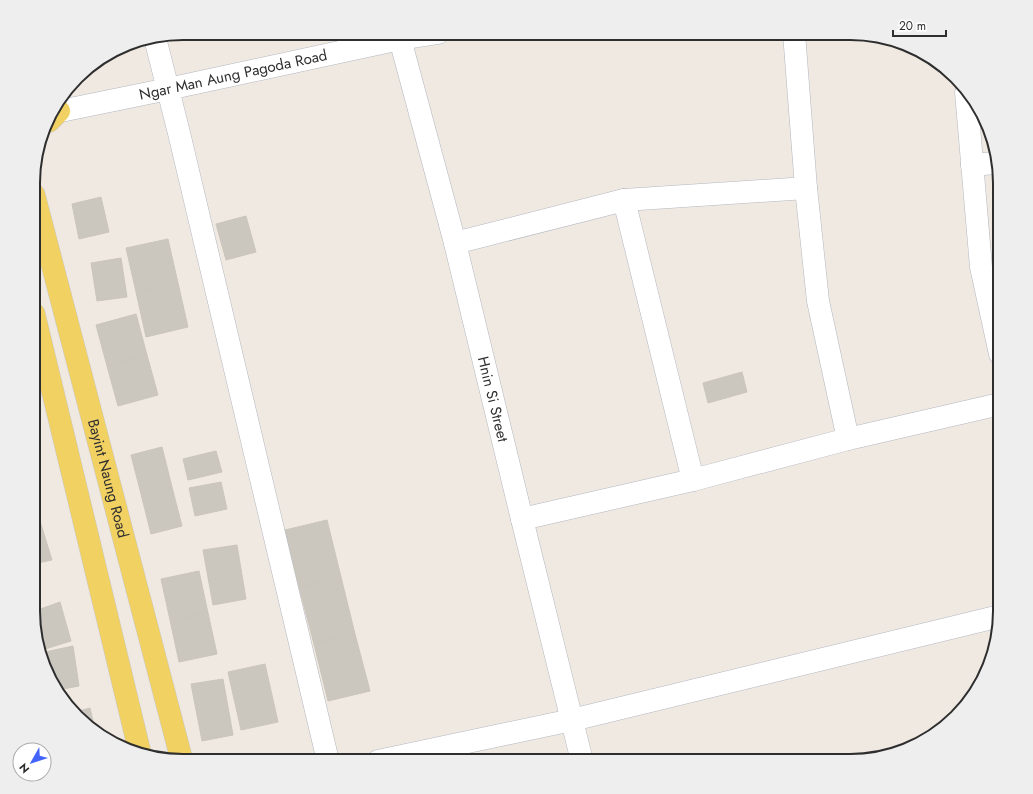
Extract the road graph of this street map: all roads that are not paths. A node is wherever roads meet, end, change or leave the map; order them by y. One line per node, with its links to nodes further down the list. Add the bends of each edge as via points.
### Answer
1 (382, 40): 5 (street, Ngar Man Aung Pagoda Road)
2 (401, 40): 13 (street, Hnin Si Street)
3 (795, 40): 10 (street)
4 (156, 43): 5 (street)
5 (168, 89): 7 (street, Ngar Man Aung Pagoda Road); 24 (street)
6 (967, 100): 9 (street)
7 (58, 113)
8 (992, 163): 9 (street)
9 (972, 165): 14 (street, via 981,267)
10 (806, 188): 11 (street); 17 (street, via 818,301)
11 (624, 200): 13 (street); 18 (street)
12 (40, 218): 23 (main road, Bayint Naung Road)
13 (455, 243): 19 (street, Hnin Si Street)
14 (993, 322)
15 (40, 339): 22 (main road)
16 (993, 406): 17 (street)
17 (848, 439): 18 (street)
18 (693, 480): 19 (street)
19 (522, 519): 21 (street, Hnin Si Street)
20 (993, 618): 21 (street)
21 (572, 720): 25 (street); 26 (street, Hnin Si Street)
22 (138, 746)
23 (180, 754)
24 (326, 754)
25 (411, 754)
26 (580, 754)

